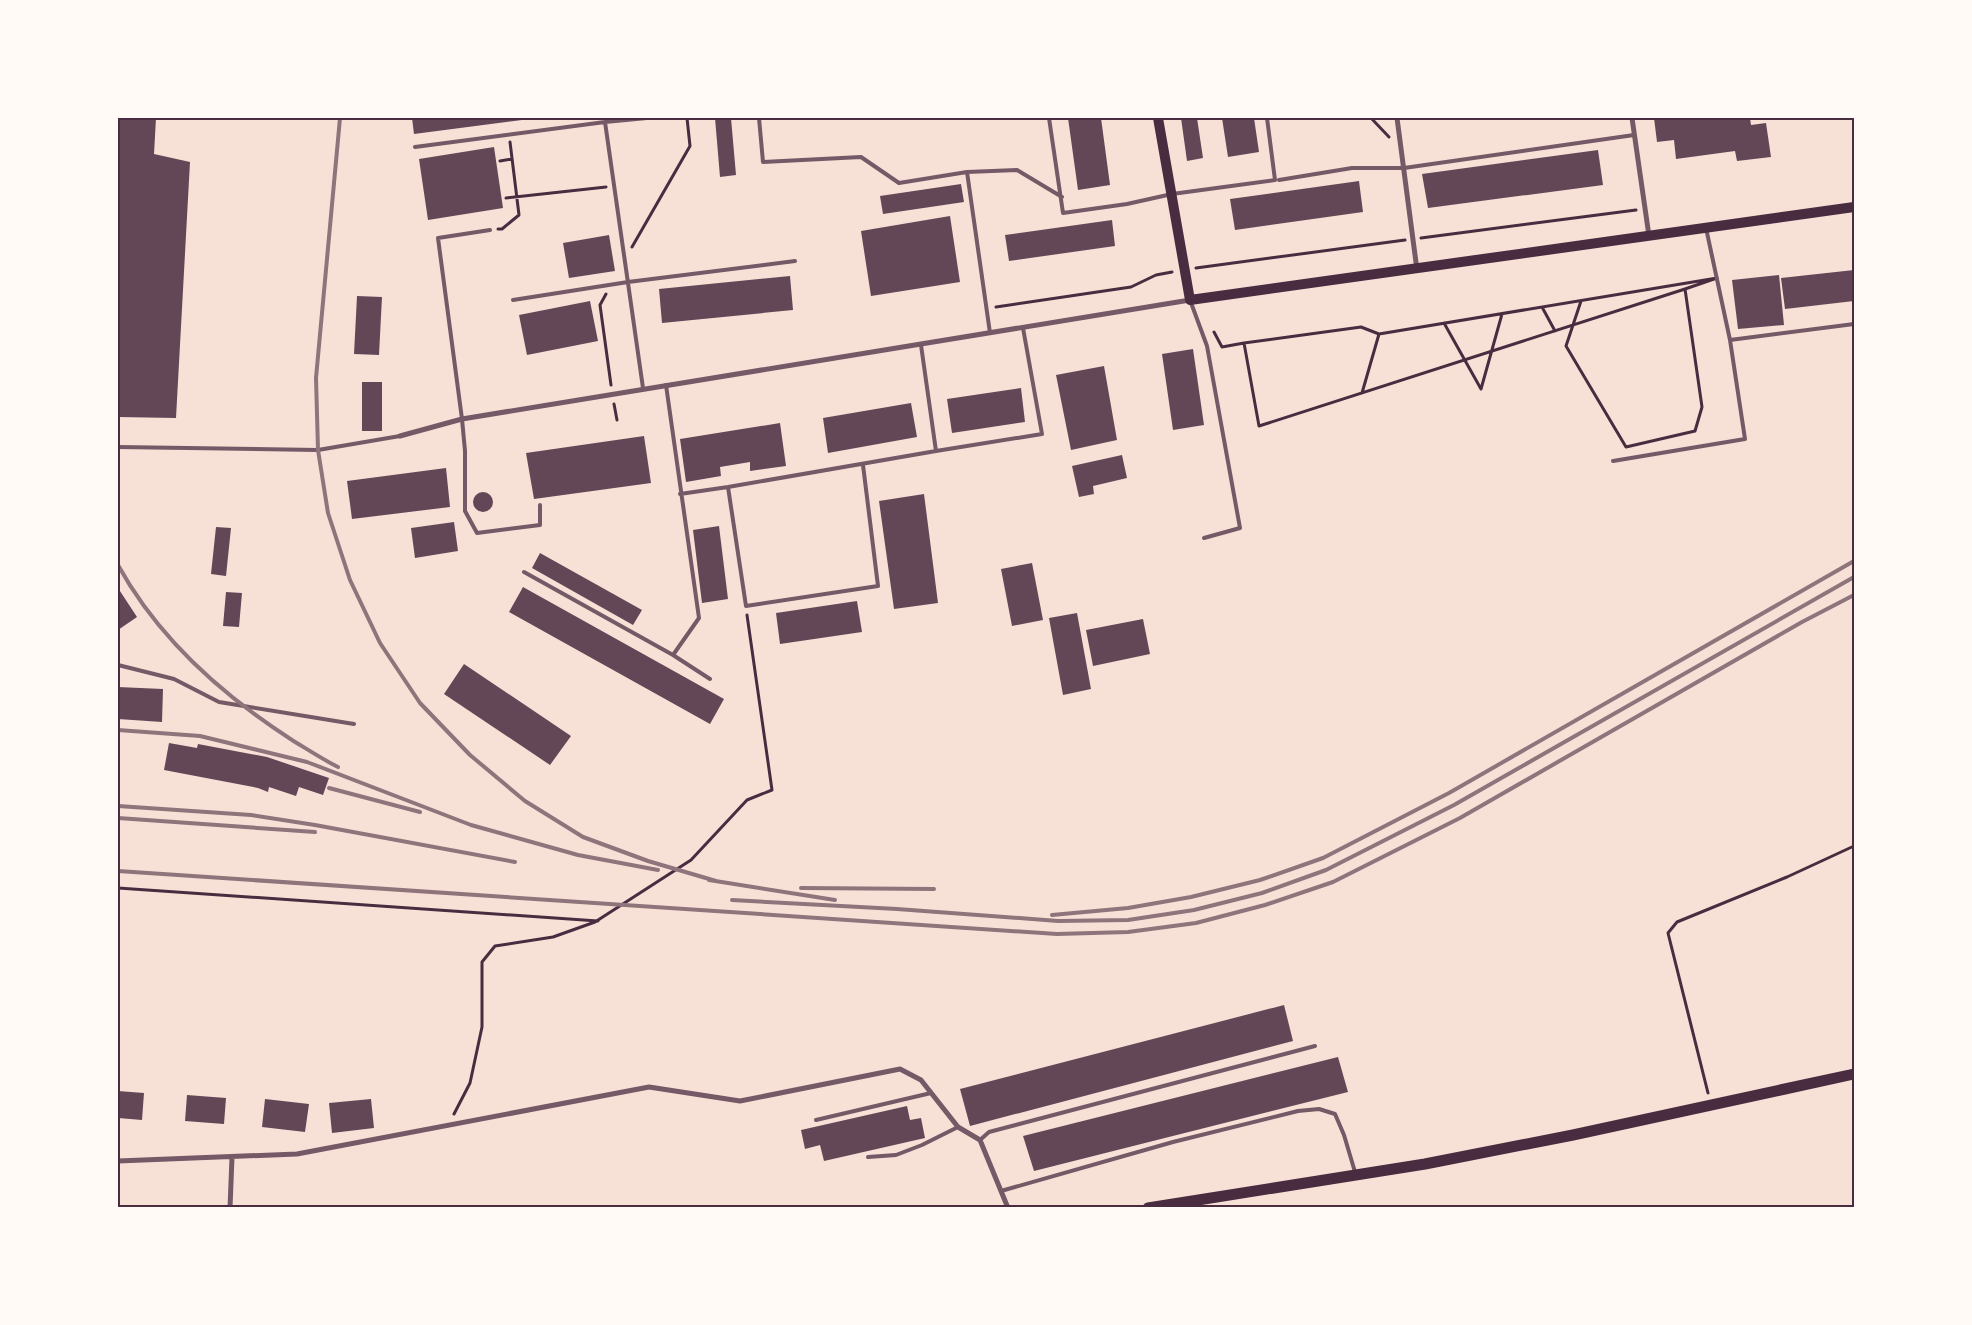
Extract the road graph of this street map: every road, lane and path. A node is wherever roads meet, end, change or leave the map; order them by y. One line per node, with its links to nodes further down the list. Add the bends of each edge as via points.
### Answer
1 (647, 118): 9 (lane)
2 (759, 118): 17 (lane, via 763,162 861,157 899,183)
3 (1050, 118): 22 (lane)
4 (1158, 118): 20 (main road)
5 (1267, 118): 20 (lane, via 1275,180)
6 (1371, 118): 13 (path)
7 (1397, 118): 13 (street)
8 (1632, 118): 11 (street)
9 (605, 122): 10 (lane); 19 (lane)
10 (509, 135): 12 (lane); 14 (path)
11 (1634, 135): 16 (lane); 25 (street)
12 (415, 147)
13 (1402, 149): 16 (street)
14 (512, 159): 15 (path); 21 (path)
15 (500, 161)
16 (1404, 168): 18 (lane, via 1352,168); 29 (street)
17 (967, 172): 22 (lane, via 1017,170); 40 (lane)
18 (1279, 180)
19 (614, 186): 21 (path); 34 (lane)
20 (1172, 194): 22 (lane, via 1063,213); 31 (main road)
21 (516, 197): 23 (path); 27 (path, via 518,215 502,229)
22 (1062, 197)
23 (506, 198)
24 (1854, 208): 26 (main road)
25 (1645, 209): 28 (street); 29 (path)
26 (1706, 228): 28 (main road); 33 (lane)
27 (490, 230): 58 (lane, via 438,238)
28 (1650, 236): 32 (main road)
29 (1413, 239): 31 (path); 32 (street)
30 (795, 261): 34 (lane)
31 (1185, 270): 37 (main road); 40 (path, via 1156,275 1130,287)
32 (1417, 270): 37 (main road)
33 (1717, 278): 35 (path); 38 (path); 50 (lane)
34 (628, 282): 36 (lane); 56 (lane)
35 (1684, 289): 44 (path); 44 (path, via 1702,407 1695,431 1626,447 1566,346)
36 (513, 300)
37 (1190, 300): 45 (street); 67 (lane, via 1207,346 1240,528)
38 (1581, 301): 39 (path); 44 (path)
39 (1542, 307): 41 (path); 47 (path)
40 (987, 309): 48 (lane)
41 (1502, 314): 42 (path); 53 (path)
42 (1444, 323): 49 (path); 54 (path)
43 (1854, 324): 50 (lane)
44 (1573, 325): 47 (path)
45 (1022, 328): 48 (street); 61 (lane, via 1042,434)
46 (1213, 331): 51 (path, via 1222,347)
47 (1555, 331): 53 (path)
48 (990, 333): 52 (street)
49 (1379, 334): 51 (path, via 1361,327); 57 (path)
50 (1730, 340): 62 (lane, via 1745,439)
51 (1244, 343): 57 (path, via 1259,426)
52 (920, 345): 55 (street); 61 (lane)
53 (1493, 351): 54 (path); 54 (path, via 1482,389)
54 (1465, 360): 57 (path)
55 (666, 385): 56 (street); 65 (lane)
56 (643, 388): 58 (street)
57 (1362, 393)
58 (462, 419): 59 (street); 66 (lane, via 465,511 476,533 540,525)
59 (400, 436): 60 (lane, via 318,450)
60 (118, 447)
61 (936, 451): 63 (lane)
62 (1613, 461)
63 (863, 465): 64 (lane); 69 (lane, via 878,586)
64 (728, 488): 65 (lane); 69 (lane)
65 (680, 494): 70 (lane, via 699,618)
66 (540, 504)
67 (1204, 538)
68 (524, 572): 70 (lane)
69 (746, 606): 76 (path, via 772,790 747,800 691,860)
70 (673, 656): 72 (lane)
71 (118, 665): 73 (lane, via 174,679 219,702)
72 (710, 679)
73 (354, 724)
74 (1854, 846): 80 (path, via 1677,922 1668,933)
75 (118, 888): 76 (path)
76 (598, 920): 82 (path, via 552,937 495,946 482,962 482,1027 470,1082)
77 (1315, 1046): 84 (lane, via 990,1132)
78 (1854, 1074): 80 (main road)
79 (931, 1093): 81 (lane); 82 (street, via 921,1080 900,1069 740,1101 650,1087); 83 (street)
80 (1711, 1105): 88 (main road, via 1573,1136)
81 (816, 1120)
82 (448, 1126): 85 (street, via 297,1154)
83 (958, 1127): 84 (street); 86 (lane, via 896,1155)
84 (980, 1140): 89 (street)
85 (232, 1157): 87 (street); 90 (street)
86 (868, 1157)
87 (118, 1161)
88 (1356, 1175): 89 (lane, via 1335,1114 1319,1109 1241,1124); 92 (main road)
89 (1001, 1191): 91 (street)
90 (230, 1208)
91 (1008, 1208)
92 (1148, 1208)

